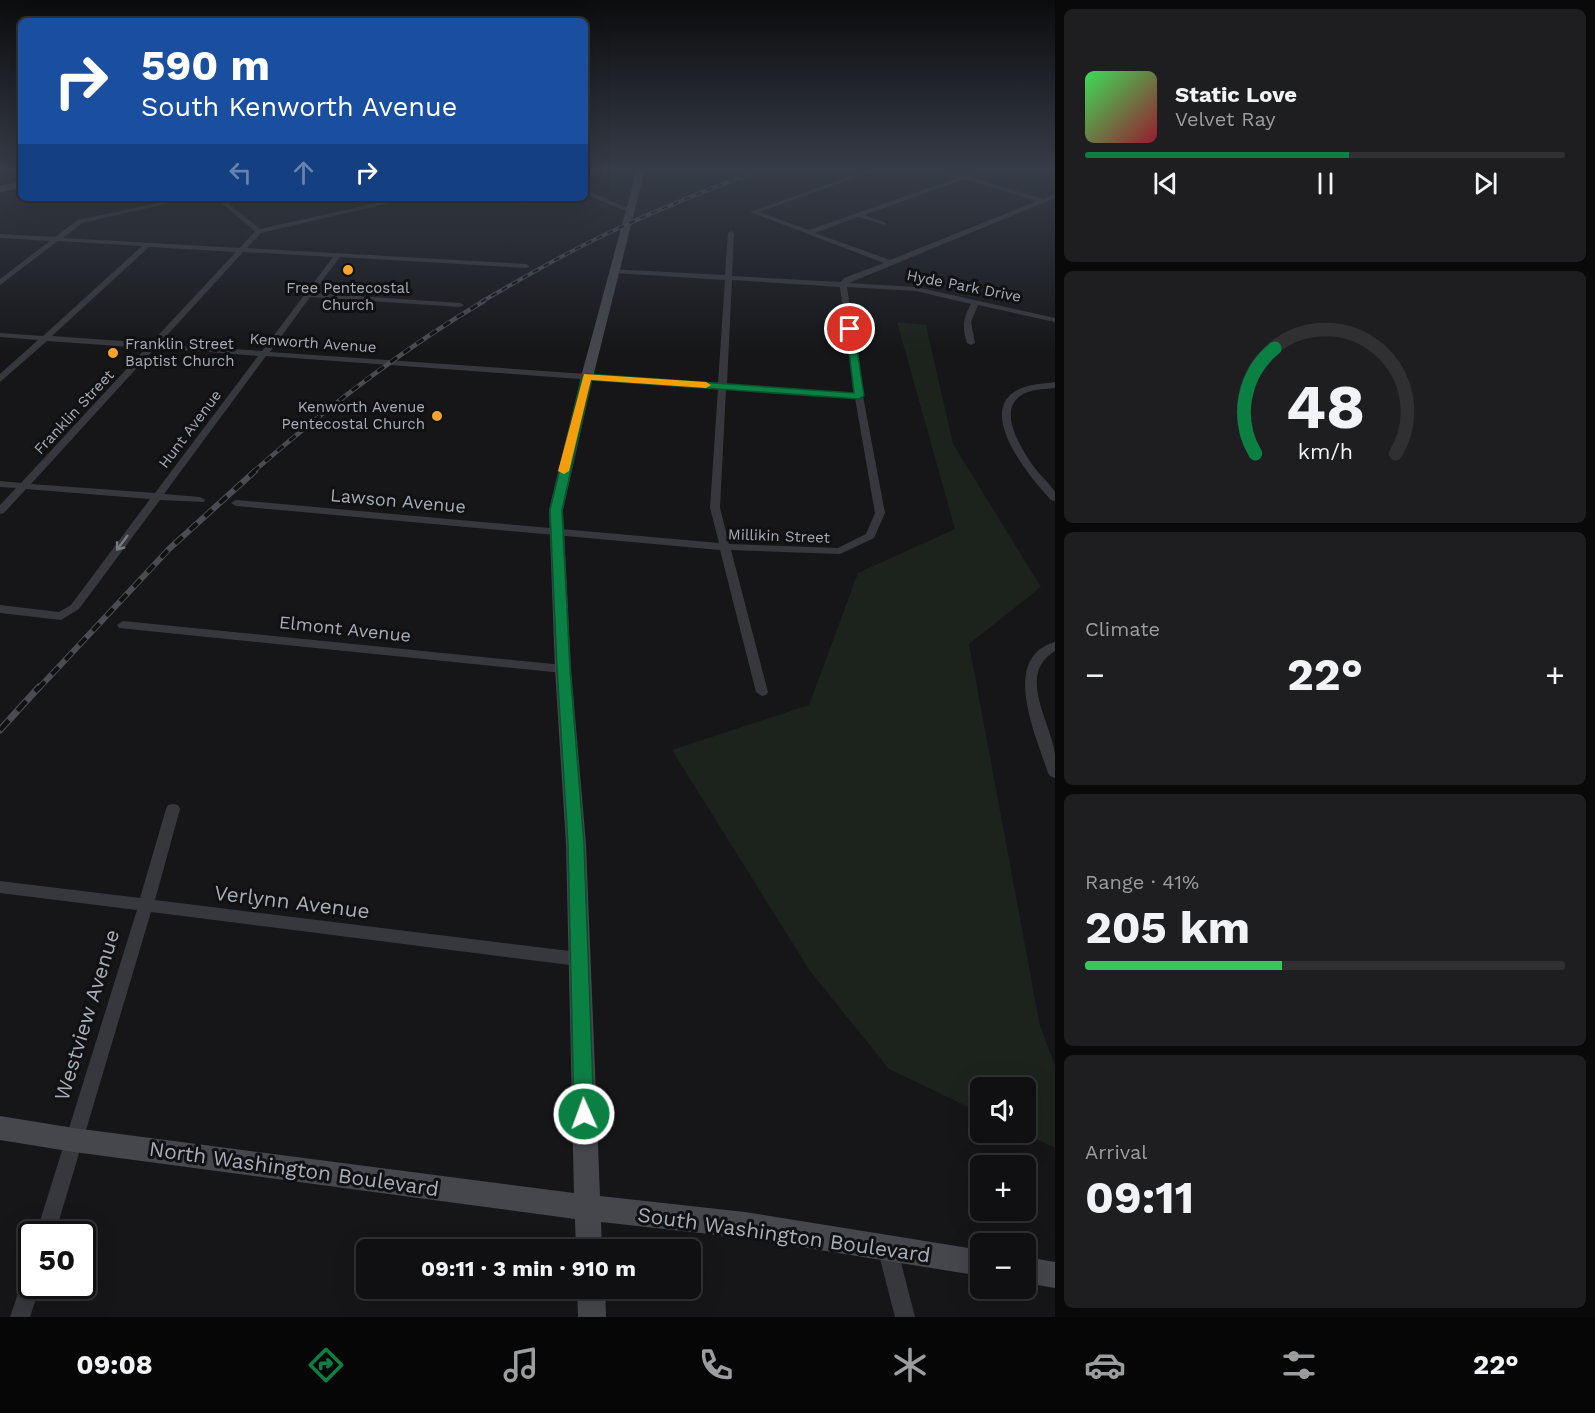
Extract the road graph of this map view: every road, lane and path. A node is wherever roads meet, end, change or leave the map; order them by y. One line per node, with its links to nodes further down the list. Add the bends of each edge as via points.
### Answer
1 (67, 230): 10 (street)
2 (625, 230): 16 (main road)
3 (801, 230): 8 (street)
4 (815, 230): 8 (street)
5 (969, 230): 14 (street)
6 (259, 231): 12 (street, Franklin Street)
7 (730, 233): 17 (street)
8 (808, 233): 14 (street)
9 (0, 236): 10 (street)
10 (56, 239): 11 (street); 18 (street)
11 (148, 244): 12 (street); 25 (street)
12 (242, 249): 13 (street); 27 (street, Franklin Street)
13 (338, 255): 15 (street); 20 (street, Hunt Avenue)
14 (889, 262): 19 (street)
15 (526, 266)
16 (614, 271): 17 (street, Hyde Park Drive); 29 (main road)
17 (728, 278): 19 (street, Hyde Park Drive); 32 (street)
18 (0, 283)
19 (843, 285): 21 (street, Hyde Park Drive, via 916,289); 33 (street, Millikin Street)
20 (309, 295): 22 (street); 28 (street, Hunt Avenue)
21 (976, 302): 23 (street, Hyde Park Drive); 26 (street, via 965,326)
22 (460, 305)
23 (1055, 320)
24 (0, 335): 25 (street, Kenworth Avenue)
25 (45, 339): 27 (street, Kenworth Avenue); 30 (street)
26 (971, 343)
27 (153, 346): 28 (street, Kenworth Avenue); 35 (street, Franklin Street)
28 (266, 354): 29 (street, Kenworth Avenue); 36 (street, Hunt Avenue)
29 (587, 376): 32 (street, Kenworth Avenue); 41 (main road, via 557,498)
30 (0, 379)
31 (1055, 384): 37 (street, via 1027,388 1007,404 1006,411 1022,458)
32 (723, 386): 33 (street, Kenworth Avenue); 42 (street, via 715,508)
33 (859, 396): 42 (street, Millikin Street, via 880,513 870,536 840,551)
34 (0, 484): 35 (street)
35 (24, 486): 36 (street); 40 (street, Franklin Street)
36 (158, 496): 38 (street); 43 (street, Hunt Avenue, one-way to 43, via 75,607 61,615)
37 (1055, 498)
38 (200, 500)
39 (236, 503): 41 (street, Lawson Avenue)
40 (0, 511)
41 (557, 532): 42 (street, Millikin Street); 46 (main road)
42 (725, 547): 47 (street)
43 (0, 609)
44 (123, 625): 46 (street, Elmont Avenue)
45 (1055, 646): 48 (street, via 1044,651 1031,677 1032,696)
46 (563, 669): 52 (main road, via 576,844)
47 (762, 692)
48 (1055, 773)
49 (173, 809): 51 (street, Westview Avenue)
50 (0, 887): 51 (street, Verlynn Avenue)
51 (146, 904): 52 (street, Verlynn Avenue); 54 (street, Westview Avenue)
52 (578, 959): 55 (main road)
53 (0, 1128): 54 (main road, North Washington Boulevard)
54 (74, 1140): 55 (main road, North Washington Boulevard); 56 (street, Westview Avenue)
55 (588, 1208): 57 (main road); 58 (main road, South Washington Boulevard, via 746,1225)
56 (49, 1221)
57 (589, 1239)
58 (887, 1247): 59 (main road, South Washington Boulevard); 66 (street)
59 (970, 1261)
60 (1036, 1272): 61 (main road)
61 (1055, 1275)
62 (26, 1299): 64 (street)
63 (591, 1299): 65 (main road)
64 (20, 1317)
65 (592, 1317)
66 (905, 1317)

